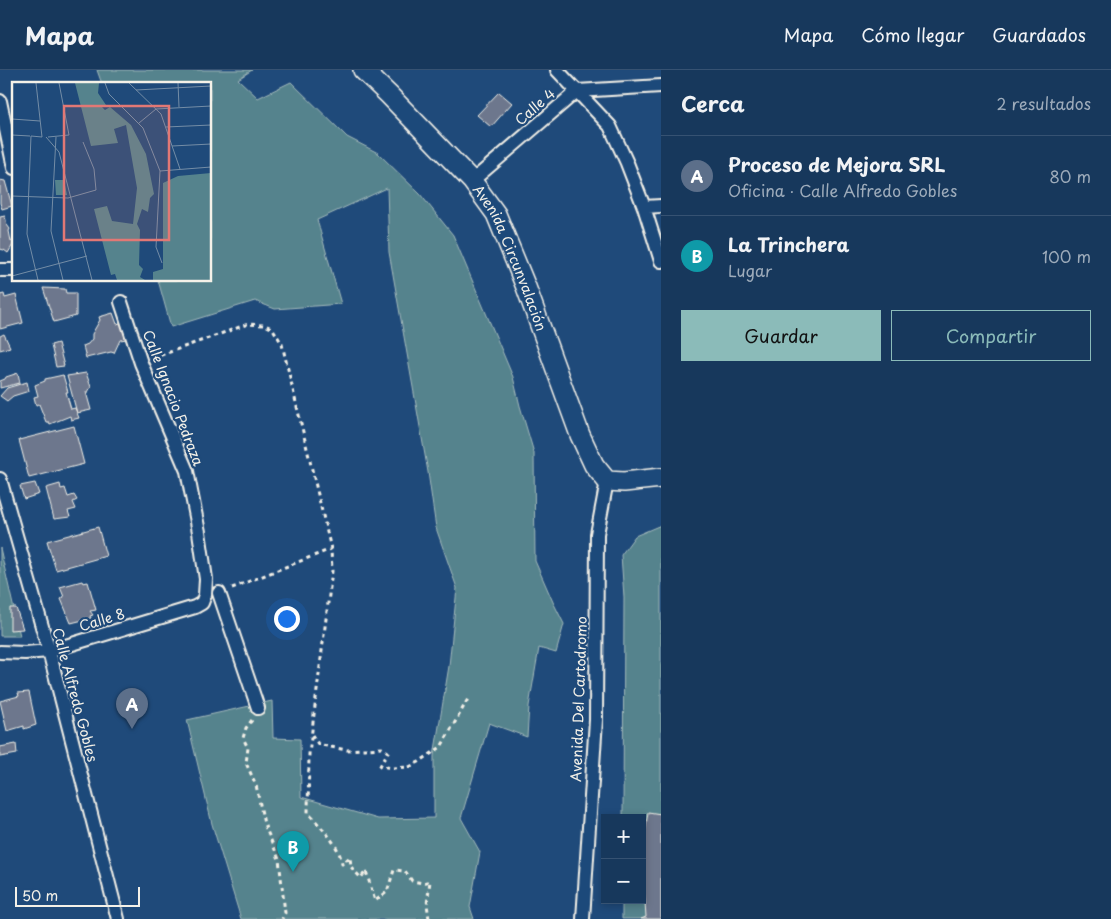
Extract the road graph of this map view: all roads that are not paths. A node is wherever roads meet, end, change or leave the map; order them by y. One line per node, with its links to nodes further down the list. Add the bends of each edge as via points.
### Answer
1 (363, 70): 7 (street, Avenida Circunvalación)
2 (557, 70): 4 (street)
3 (661, 86): 4 (street, Calle 4)
4 (577, 91): 7 (street, Calle 4); 9 (street, via 610,126)
5 (0, 101): 6 (street)
6 (12, 158)
7 (472, 181): 14 (street, Avenida Circunvalación, via 496,214 580,435 594,465)
8 (661, 206): 9 (street)
9 (644, 207): 10 (street)
10 (661, 261)
11 (121, 302): 16 (street, Calle Ignacio Pedraza, via 141,363 187,471 204,563)
12 (661, 478): 14 (street)
13 (0, 479): 17 (street, Calle Alfredo Gobles)
14 (606, 481): 21 (street, Avenida Del Cartodromo, via 597,534 596,720)
15 (219, 593): 19 (street)
16 (204, 595): 17 (street, Calle 8, via 202,603 195,607)
17 (49, 651): 18 (street, Calle 8); 20 (street, Calle Alfredo Gobles)
18 (0, 652)
19 (258, 708)
20 (118, 919)
21 (583, 919)

